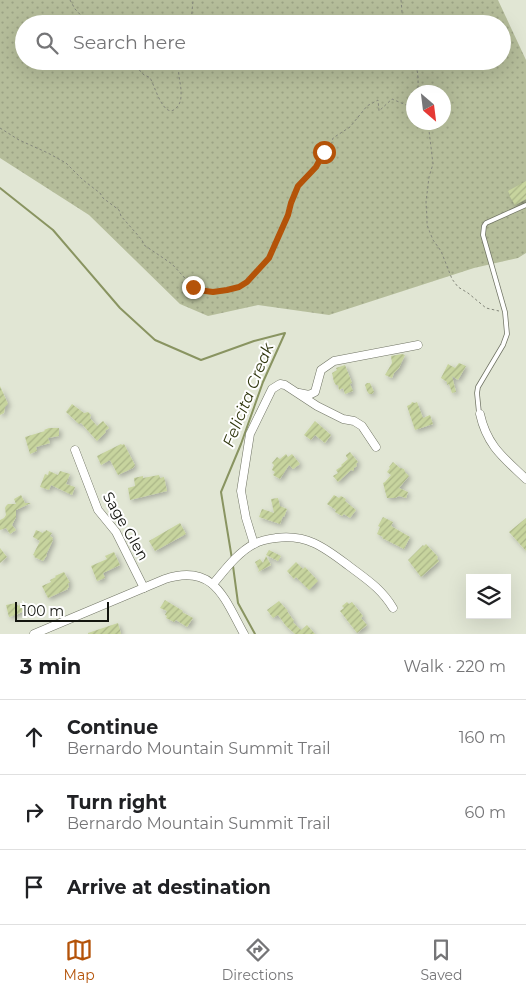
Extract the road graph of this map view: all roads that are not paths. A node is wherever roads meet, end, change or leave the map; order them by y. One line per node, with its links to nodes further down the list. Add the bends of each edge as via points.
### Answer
1 (526, 205): 4 (lane, via 484,226 483,235 507,334 478,387)
2 (418, 345): 3 (street, via 334,360 321,370 315,392 309,395)
3 (297, 393): 5 (street, via 317,406 362,426); 8 (street, via 285,384 272,390 250,434 241,491)
4 (480, 414): 7 (street, via 483,429 496,450)
5 (376, 447)
6 (75, 450): 10 (street, Sage Glen, via 98,510 116,532)
7 (526, 479)
8 (254, 544): 9 (street, via 233,560); 11 (street, via 287,537 303,538 326,549 379,589)
9 (213, 584): 10 (street, via 198,575 177,575); 13 (street)
10 (144, 588): 12 (street)
11 (393, 608)
12 (34, 634)
13 (244, 634)

